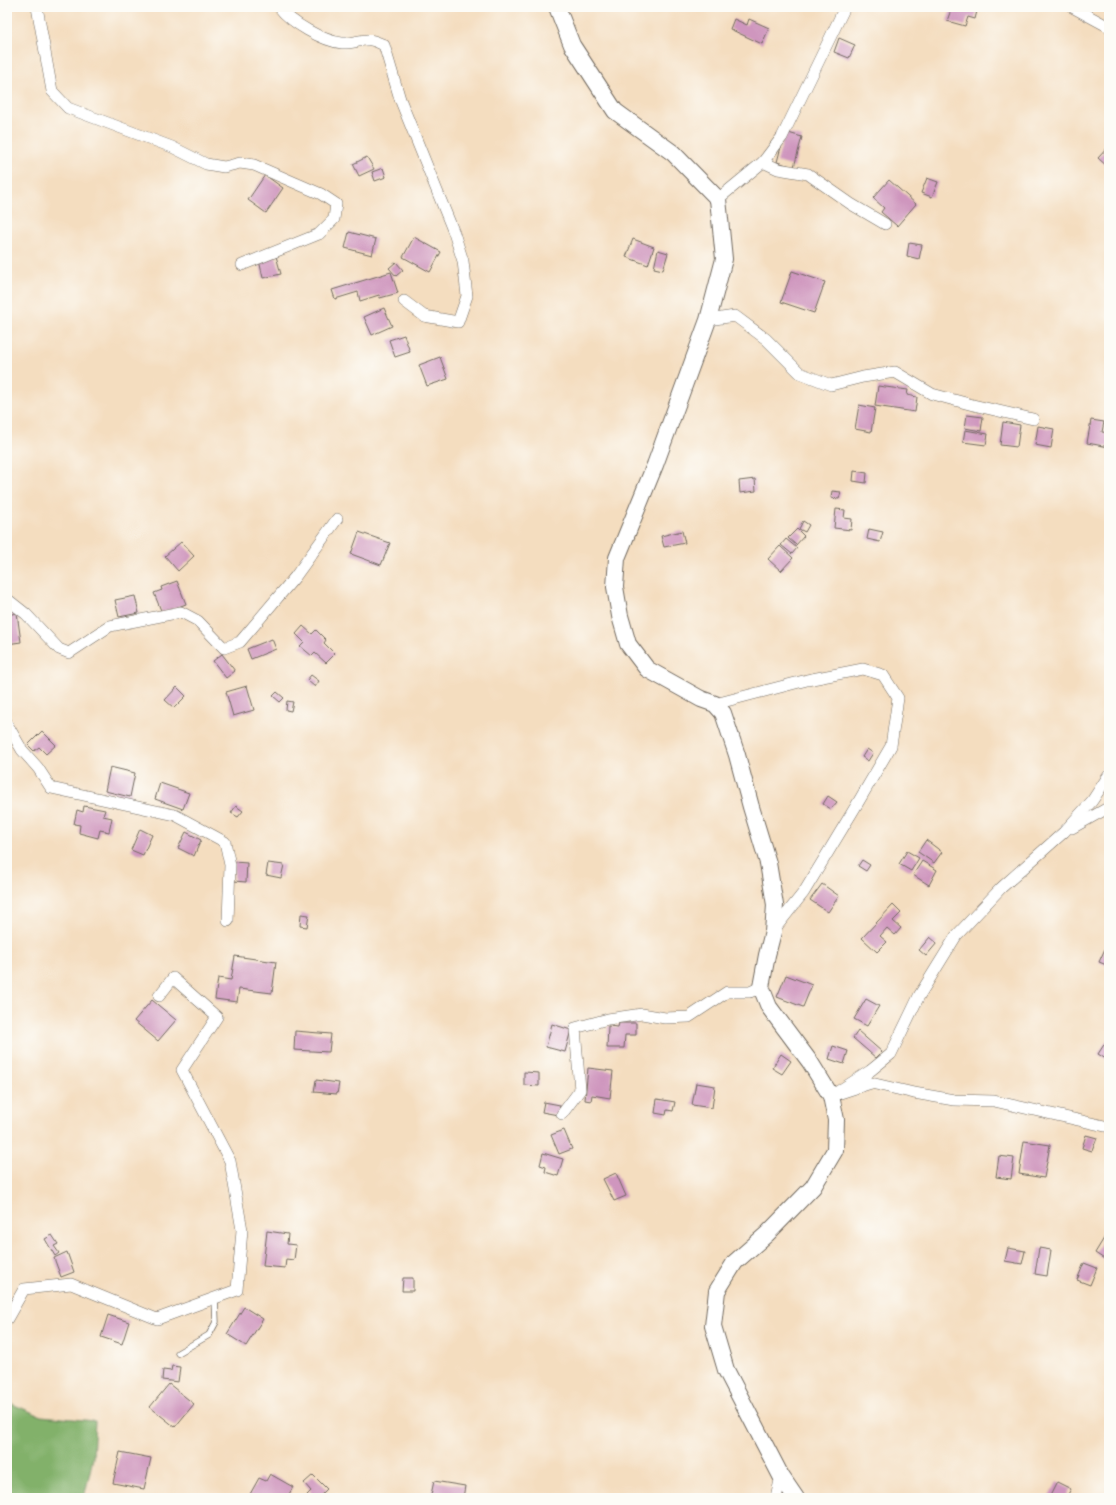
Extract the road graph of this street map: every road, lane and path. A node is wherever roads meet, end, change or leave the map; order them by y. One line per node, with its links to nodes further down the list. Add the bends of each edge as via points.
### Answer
1 (37, 7): 10 (street, via 52,91 68,108 172,147 206,164 224,167 240,163 254,165 321,194 336,204 334,219 319,234)
2 (279, 7): 11 (street, via 305,30 327,39 343,44 368,39 384,45 400,99 454,233 463,261 467,296 458,322 424,316)
3 (557, 7): 8 (street, via 572,45 615,111 673,153)
4 (845, 7): 7 (street, via 782,137)
5 (1072, 7): 6 (street)
6 (1109, 27)
7 (763, 162): 8 (street); 9 (street, via 778,169 808,174 851,204)
8 (718, 199): 12 (street, via 724,259)
9 (886, 224)
10 (242, 265)
11 (404, 301)
12 (708, 320): 13 (street, via 735,316 766,339 800,373 831,385 895,372 932,394); 16 (street, via 655,465 617,558 615,587 628,644 646,669)
13 (1033, 419)
14 (337, 519): 15 (street, via 295,577 240,642 224,648 198,621 180,612 110,626 68,653 59,649 26,614)
15 (7, 599)
16 (715, 704): 22 (street, via 723,713 738,755 768,863 775,905); 22 (street, via 807,680 862,669 882,675 898,698 891,746 804,892)
17 (7, 724): 21 (street, via 22,750 51,788 175,815 225,842 230,865)
18 (1109, 774): 20 (street, via 1092,801)
19 (1109, 811): 20 (street, via 1106,810)
20 (1064, 832): 25 (street, via 1001,888 956,936 919,996 891,1054)
21 (228, 921)
22 (773, 932): 23 (street)
23 (761, 987): 25 (street, via 769,1007 810,1062); 26 (street, via 750,992 727,992 689,1017 665,1018 642,1014 575,1028 580,1090)
24 (159, 996): 28 (street, via 172,978 217,1017 182,1070 230,1162 242,1230 237,1290)
25 (831, 1096): 27 (street, via 871,1082 954,1100 994,1101); 31 (street, via 836,1120 835,1150 813,1187 735,1262 717,1292 713,1326 726,1370)
26 (562, 1114)
27 (1109, 1127)
28 (215, 1298): 29 (street, via 156,1319 71,1284 24,1289); 30 (lane, via 216,1322 209,1335)
29 (7, 1319)
30 (178, 1353)
31 (781, 1476): 32 (street); 33 (street)
32 (776, 1498)
33 (796, 1498)

